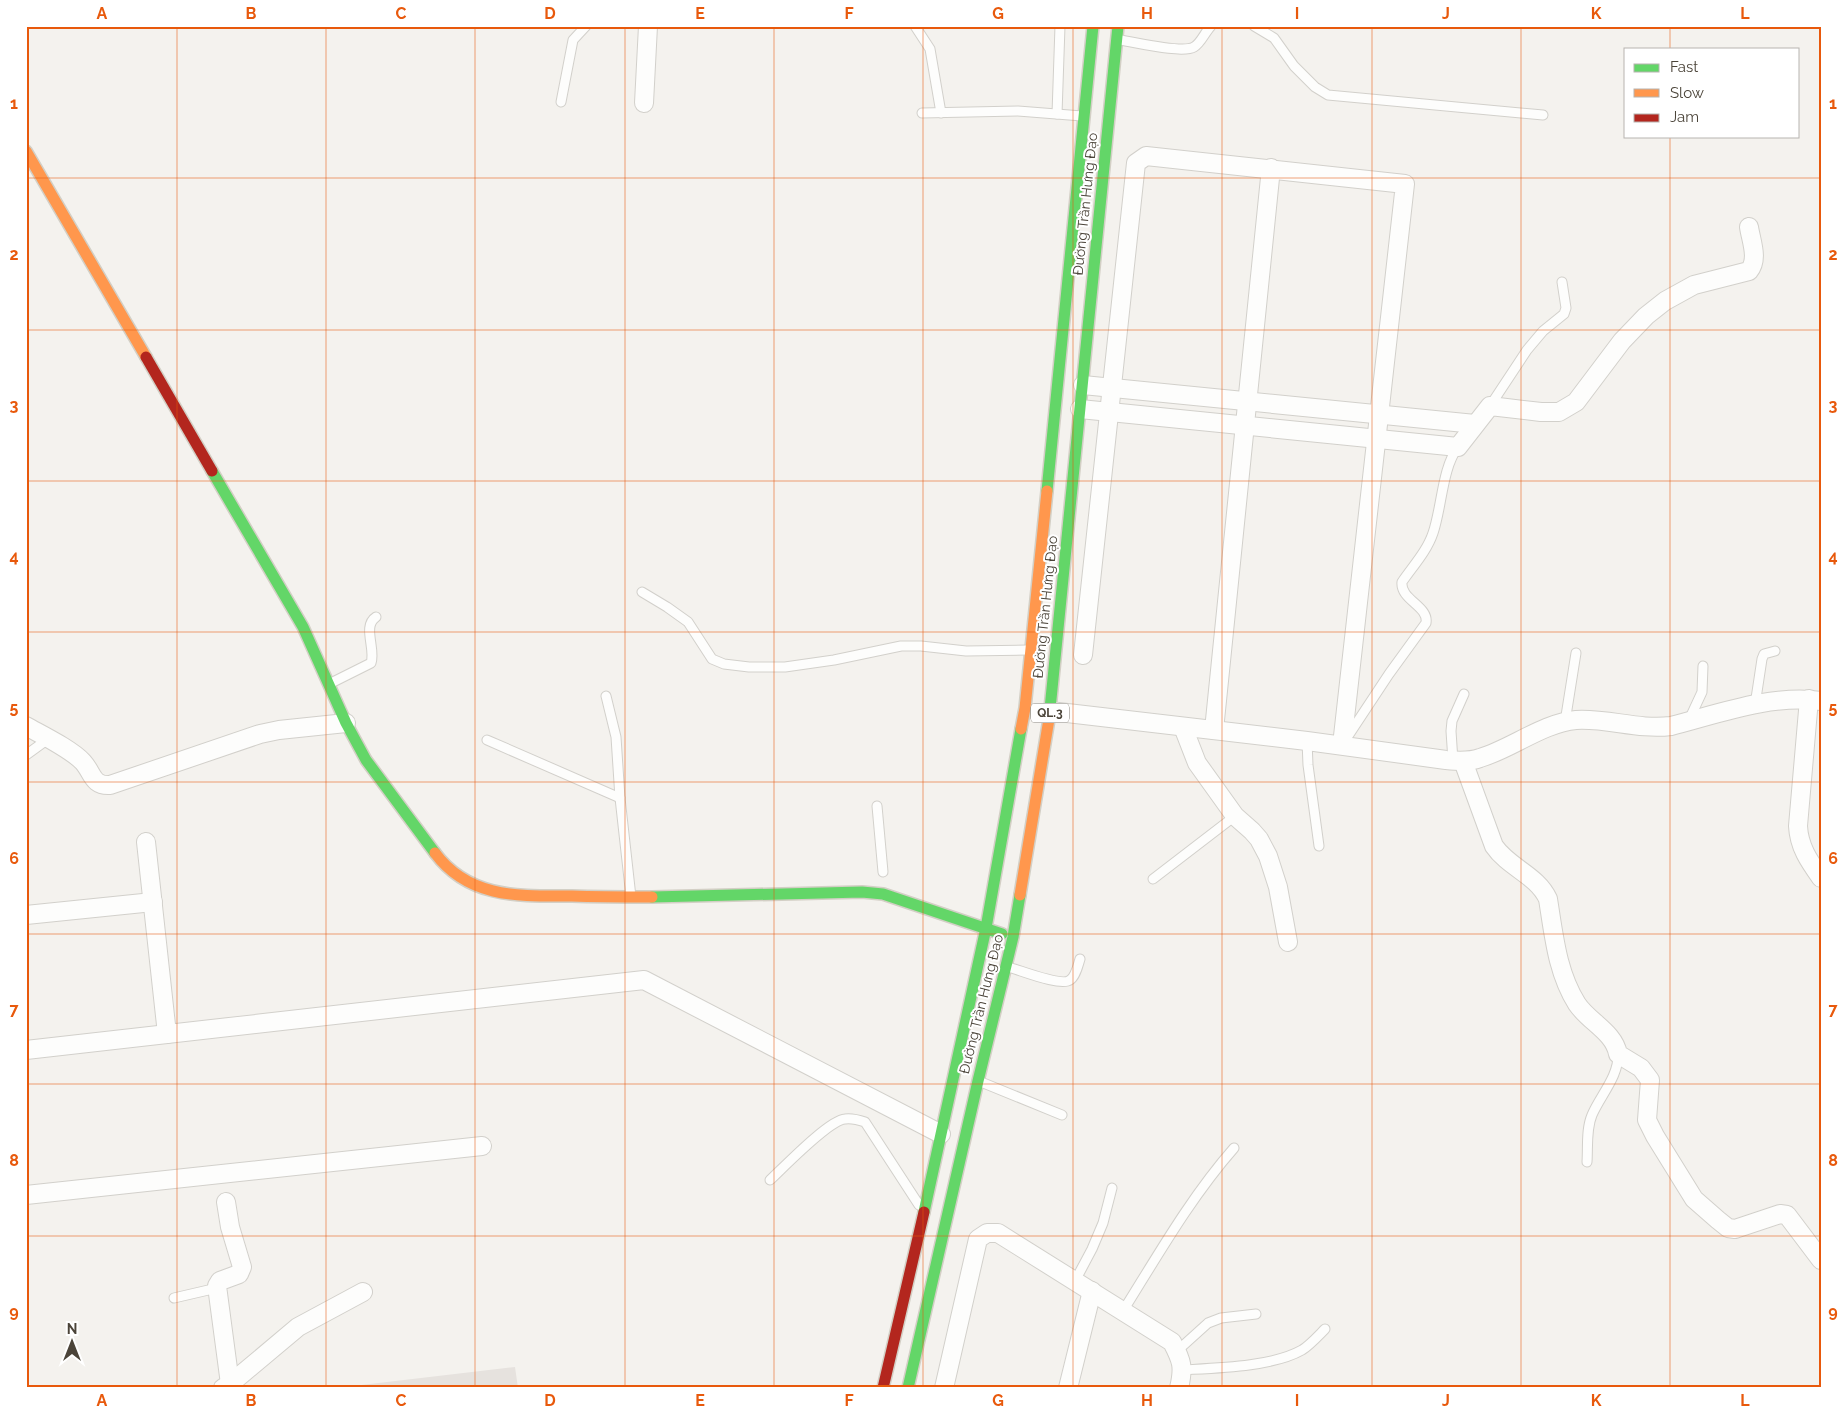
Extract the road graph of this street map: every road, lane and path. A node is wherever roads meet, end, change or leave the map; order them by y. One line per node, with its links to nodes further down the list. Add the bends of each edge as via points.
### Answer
1 (586, 26): 9 (lane, via 573,40)
2 (648, 26): 10 (street)
3 (915, 26): 11 (lane, via 930,49)
4 (1060, 26): 13 (lane)
5 (1118, 26): 8 (main road, Đường Trần Hưng Đạo / QL.3)
6 (1211, 26): 8 (lane, via 1192,48 1172,49)
7 (1254, 26): 14 (lane, via 1274,38 1294,66 1315,87 1328,94)
8 (1102, 36): 15 (main road, Đường Trần Hưng Đạo / QL.3); 20 (main road, Đường Trần Hưng Đạo / QL.3)
9 (562, 102)
10 (644, 103)
11 (941, 113): 12 (lane); 13 (lane, via 1018,111)
12 (922, 114)
13 (1057, 114): 15 (lane)
14 (1543, 115)
15 (1084, 116): 33 (main road, Đường Trần Hưng Đạo / QL.3)
16 (26, 151): 38 (main road, via 303,627)
17 (1271, 168): 21 (street, via 1146,156 1136,163); 22 (street); 26 (street, via 1405,184)
18 (1749, 227): 23 (street, via 1754,256 1749,270 1694,285 1646,316 1576,402 1558,412)
19 (1562, 282): 23 (lane, via 1564,314 1532,344)
20 (1083, 384): 21 (street); 24 (main road, Đường Trần Hưng Đạo / QL.3)
21 (1113, 388): 22 (street); 25 (street)
22 (1247, 401): 26 (street); 28 (street)
23 (1490, 406): 27 (street)
24 (1080, 409): 25 (street); 43 (main road, Đường Trần Hưng Đạo / QL.3)
25 (1110, 412): 28 (street); 36 (street)
26 (1379, 414): 27 (street); 29 (street)
27 (1475, 424): 30 (street)
28 (1244, 426): 29 (street); 49 (street)
29 (1376, 439): 30 (street); 53 (street)
30 (1458, 447): 53 (lane, via 1452,454 1445,477 1433,535 1402,582 1403,590 1425,613 1426,623)
31 (642, 592): 33 (lane, via 688,622 712,659 724,664 785,667 901,646 966,651)
32 (376, 616): 38 (lane, via 369,630 373,650 371,663)
33 (1031, 650): 67 (main road, Đường Trần Hưng Đạo / QL.3, via 1025,708)
34 (1775, 652): 42 (lane, via 1764,654 1762,658)
35 (1576, 653): 44 (lane)
36 (1083, 655)
37 (1702, 666): 45 (lane, via 1702,692)
38 (329, 684): 46 (main road)
39 (1464, 694): 55 (lane, via 1451,730)
40 (606, 696): 56 (lane, via 616,737)
41 (1815, 700): 42 (street); 62 (street, via 1798,826 1799,840 1806,857)
42 (1755, 705): 45 (street)
43 (1050, 711): 48 (street); 68 (main road, Đường Trần Hưng Đạo / QL.3)
44 (1565, 722): 45 (street, via 1592,720 1657,728); 55 (street, via 1480,758)
45 (1687, 722)
46 (346, 723): 50 (street, via 260,734 102,786 83,762); 64 (main road, via 366,760 438,857 469,882 497,893 520,896)
47 (26, 726): 50 (street)
48 (1183, 727): 49 (street); 58 (street, via 1197,763)
49 (1214, 730): 52 (street)
50 (48, 739): 54 (lane)
51 (487, 740): 56 (lane)
52 (1307, 741): 53 (street); 60 (lane)
53 (1342, 745): 55 (street)
54 (26, 755)
55 (1458, 761): 74 (street, via 1500,856 1544,889 1563,979 1577,1005 1611,1038)
56 (620, 798): 64 (lane)
57 (876, 806): 61 (lane)
58 (1235, 816): 63 (lane); 69 (street, via 1252,831 1268,856 1278,887)
59 (146, 842): 65 (street)
60 (1319, 846)
61 (883, 872)
62 (1821, 878)
63 (1153, 879)
64 (631, 897): 67 (main road, via 862,892 883,888)
65 (153, 902): 66 (street); 72 (street)
66 (26, 915)
67 (986, 928): 68 (main road); 77 (main road, Đường Trần Hưng Đạo / QL.3)
68 (1013, 937): 71 (main road, Đường Trần Hưng Đạo / QL.3)
69 (1288, 942)
70 (1080, 958): 71 (lane, via 1072,979 1067,982)
71 (1006, 966): 75 (main road, Đường Trần Hưng Đạo / QL.3)
72 (167, 1034): 73 (street); 77 (street, via 644,980)
73 (26, 1050)
74 (1618, 1054): 80 (lane, via 1614,1072 1591,1117); 86 (street, via 1641,1068 1650,1080 1647,1120 1694,1199 1728,1228 1787,1215)
75 (978, 1081): 76 (lane); 99 (main road, Đường Trần Hưng Đạo / QL.3)
76 (1062, 1115)
77 (941, 1134): 85 (main road, Đường Trần Hưng Đạo / QL.3)
78 (482, 1146): 83 (street)
79 (1234, 1148): 92 (lane, via 1214,1170)
80 (1587, 1162)
81 (770, 1180): 85 (lane, via 835,1123 844,1118 858,1120 865,1122)
82 (1112, 1188): 87 (lane, via 1103,1222)
83 (26, 1194)
84 (226, 1202): 88 (street, via 242,1267 239,1274 217,1283)
85 (924, 1212): 98 (main road, Đường Trần Hưng Đạo / QL.3)
86 (1821, 1260)
87 (1075, 1281): 89 (street); 100 (street, via 998,1233 987,1233 978,1239)
88 (217, 1288): 91 (lane); 97 (street)
89 (1092, 1291): 92 (street); 101 (street)
90 (363, 1292): 97 (street, via 298,1327)
91 (174, 1298)
92 (1123, 1311): 95 (street, via 1172,1342)
93 (1256, 1314): 95 (lane, via 1221,1318 1208,1323)
94 (1325, 1329): 96 (lane, via 1303,1349 1285,1356 1261,1362)
95 (1177, 1351): 96 (street)
96 (1181, 1370): 102 (street)
97 (227, 1386)
98 (883, 1388)
99 (908, 1388)
100 (944, 1388)
101 (1068, 1388)
102 (1179, 1388)

